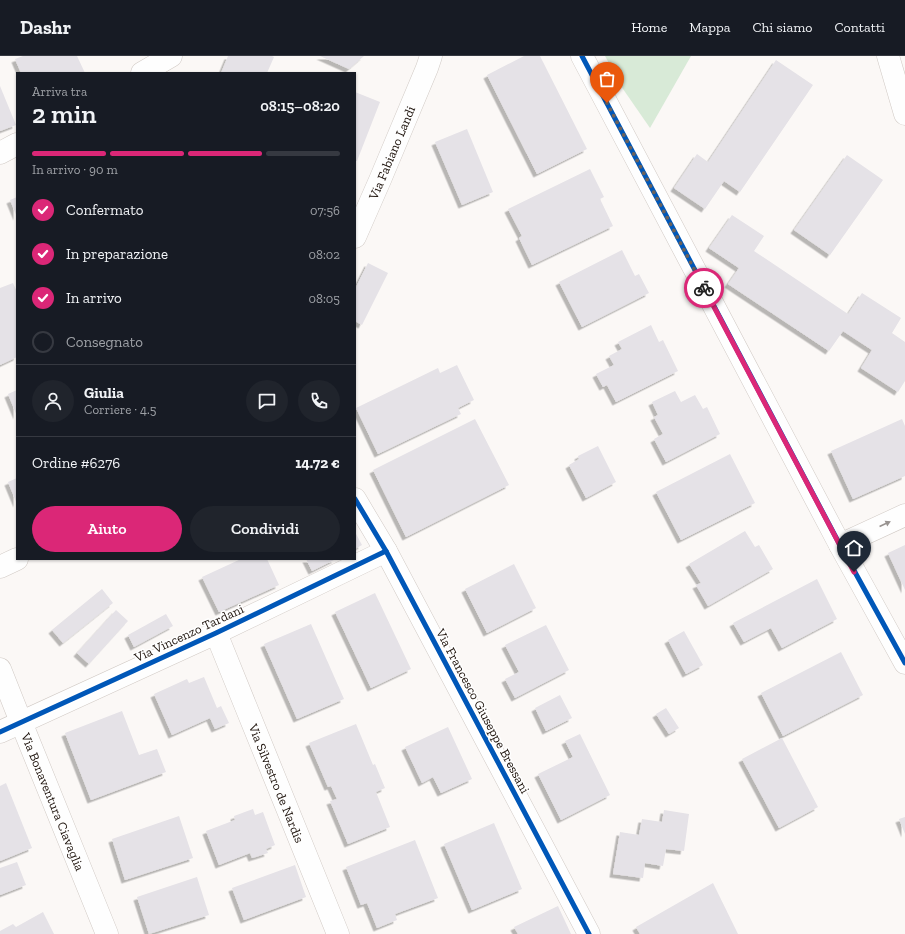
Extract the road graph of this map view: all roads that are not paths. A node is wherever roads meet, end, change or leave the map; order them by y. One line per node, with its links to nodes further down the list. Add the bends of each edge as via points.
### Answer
1 (171, 56): 5 (street)
2 (582, 56): 12 (street)
3 (888, 56): 6 (street)
4 (432, 60): 9 (street, Via Fabiano Landi)
5 (144, 72)
6 (905, 114)
7 (16, 145): 8 (street)
8 (0, 153)
9 (356, 235)
10 (356, 501): 13 (street, Via Francesco Giuseppe Bressani)
11 (905, 515): 12 (street, one-way to 11)
12 (840, 545): 17 (street)
13 (386, 551): 16 (street, Via Vincenzo Tardani); 23 (street, Via Francesco Giuseppe Bressani)
14 (16, 559): 15 (street)
15 (0, 567)
16 (216, 633): 19 (street, Via Vincenzo Tardani); 22 (street, Via Silvestro de Nardis)
17 (905, 663)
18 (0, 669): 19 (street, Via Bonaventura Ciavaglia)
19 (20, 722): 20 (street, Via Vincenzo Tardani); 21 (street, Via Bonaventura Ciavaglia)
20 (0, 732)
21 (107, 934)
22 (338, 934)
23 (589, 934)

